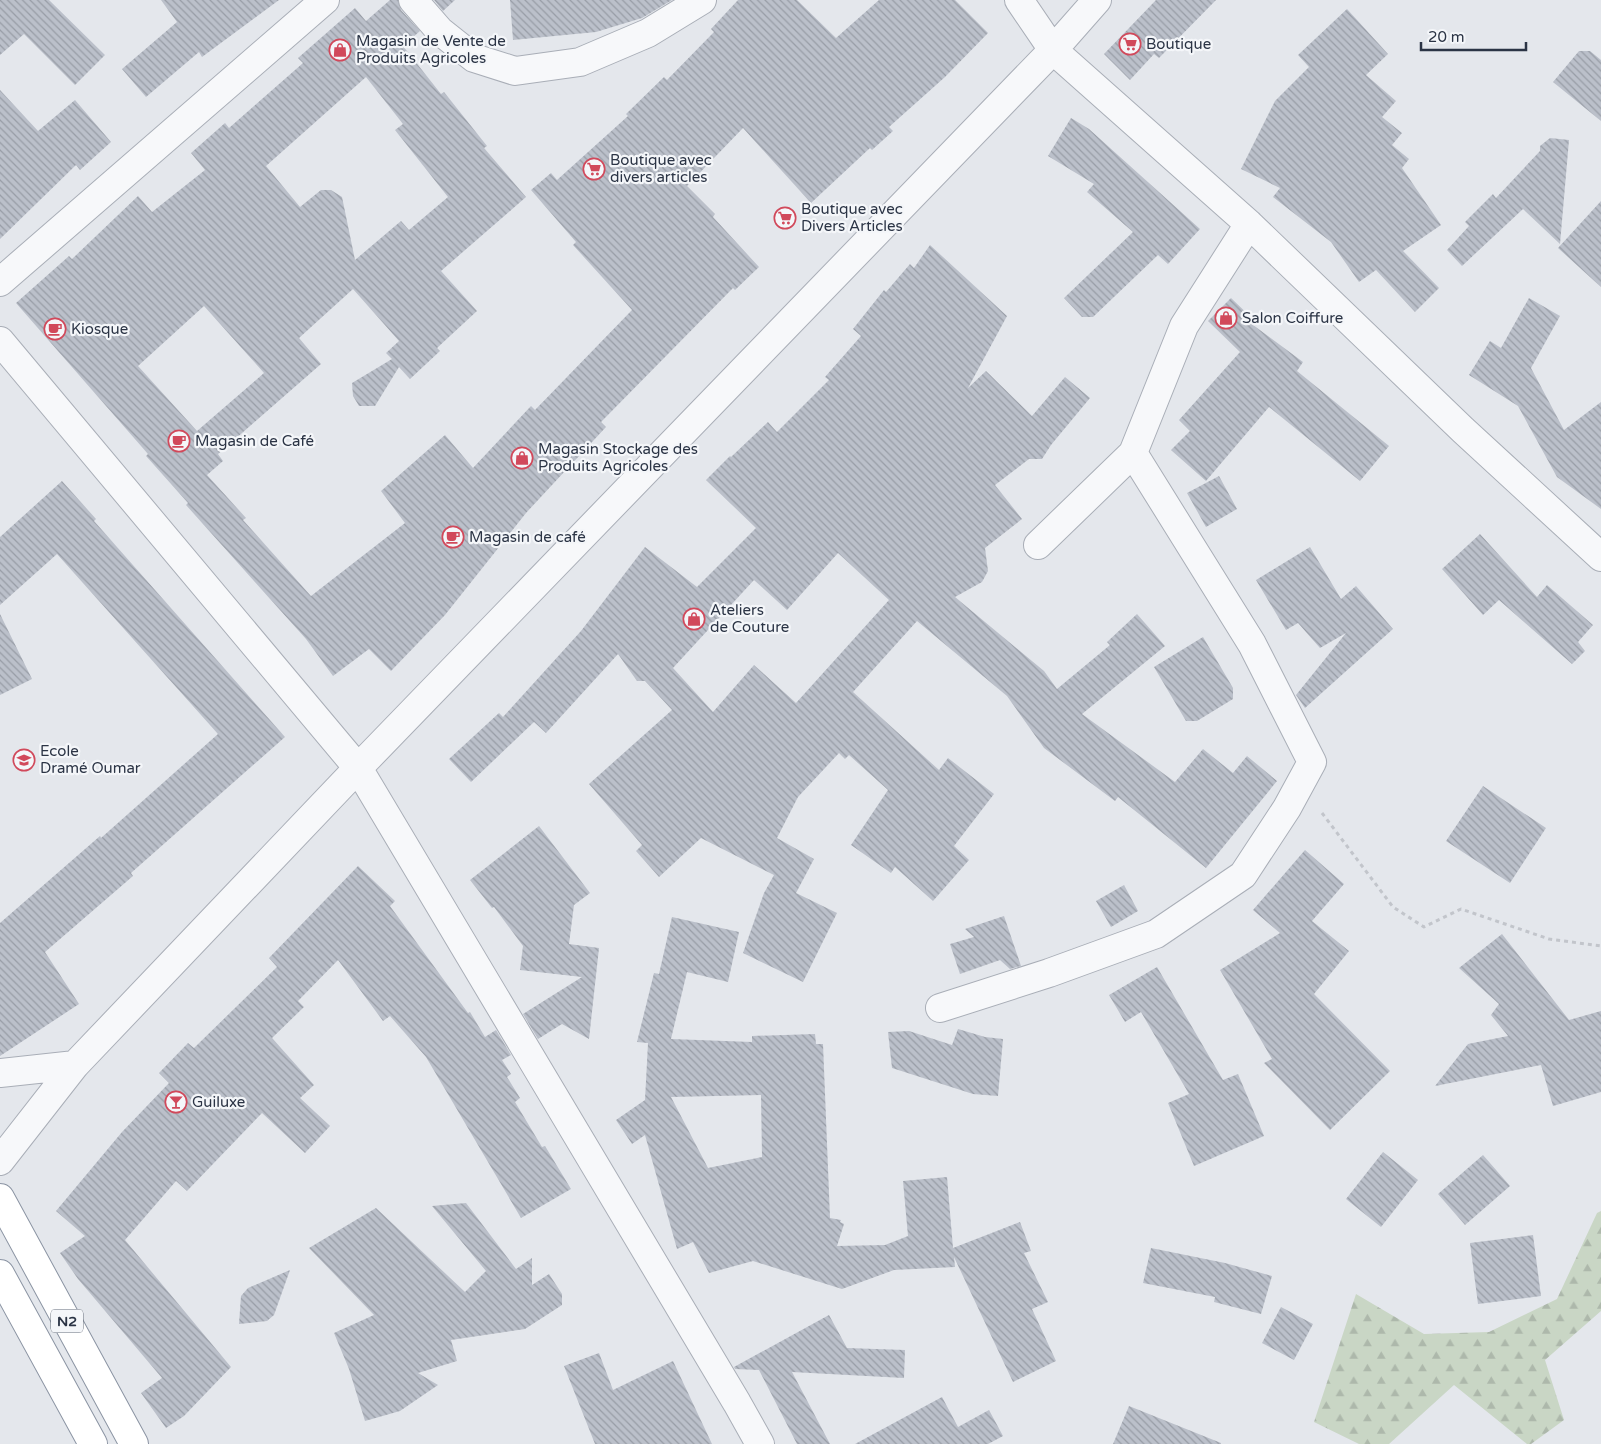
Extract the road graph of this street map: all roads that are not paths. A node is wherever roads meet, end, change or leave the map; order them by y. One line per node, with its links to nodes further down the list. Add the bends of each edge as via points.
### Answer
1 (324, 0): 8 (street)
2 (413, 0): 3 (street, via 440,31 474,58 515,70 580,62 648,33)
3 (702, 0)
4 (1019, 0): 6 (street)
5 (1097, 0): 6 (street)
6 (1052, 50): 7 (street); 13 (street)
7 (1249, 224): 10 (street, via 1184,326); 12 (street, via 1463,430)
8 (0, 282)
9 (0, 340): 13 (street)
10 (1133, 453): 11 (street); 14 (street, via 1252,644 1312,762 1287,808 1243,875 1156,934 1050,973)
11 (1038, 545)
12 (1601, 557)
13 (358, 768): 15 (street); 22 (street)
14 (940, 1008)
15 (75, 1065): 16 (street); 17 (street)
16 (0, 1073)
17 (0, 1162)
18 (0, 1198): 21 (highway, N2)
19 (0, 1274): 20 (highway, N2)
20 (93, 1444)
21 (134, 1444)
22 (760, 1444)

